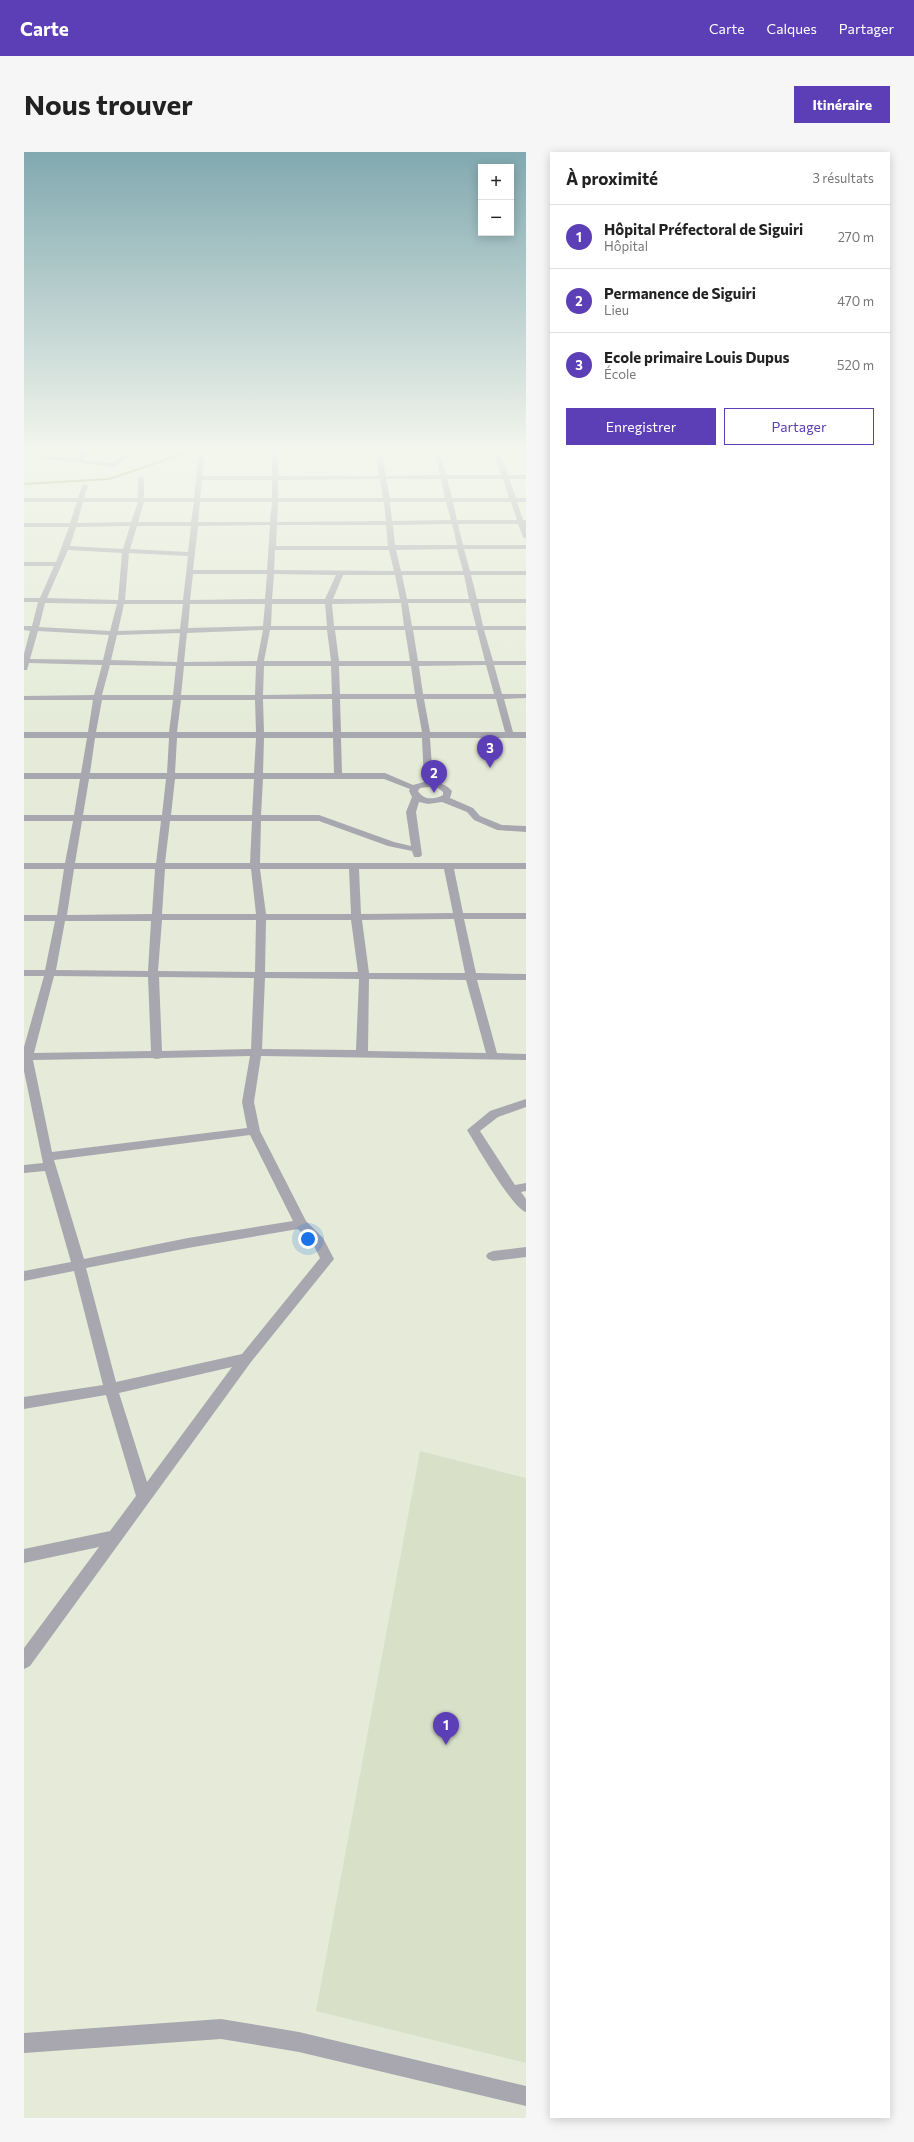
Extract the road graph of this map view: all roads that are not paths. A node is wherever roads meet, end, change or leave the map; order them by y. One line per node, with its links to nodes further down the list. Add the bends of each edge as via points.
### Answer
1 (68, 543): 8 (street)
2 (129, 543): 12 (street)
3 (191, 543): 13 (street)
4 (272, 543): 9 (street)
5 (391, 543): 10 (street)
6 (460, 543): 11 (street)
7 (526, 547): 11 (street)
8 (66, 548): 12 (street); 15 (street)
9 (272, 548): 10 (street); 17 (street)
10 (392, 548): 11 (street); 19 (street)
11 (461, 548): 20 (street)
12 (126, 550): 13 (street); 28 (street)
13 (190, 554): 16 (street)
14 (24, 564): 15 (street)
15 (58, 564): 23 (street)
16 (189, 572): 17 (street); 24 (street)
17 (270, 573): 18 (street); 25 (street)
18 (340, 573): 19 (street); 29 (street)
19 (398, 573): 20 (street); 26 (street)
20 (467, 573): 21 (street); 30 (street)
21 (526, 573)
22 (24, 600): 23 (street)
23 (42, 600): 28 (street); 34 (street)
24 (186, 601): 25 (street); 28 (street); 38 (street)
25 (268, 601): 29 (street); 35 (street)
26 (404, 601): 29 (street); 30 (street); 32 (street)
27 (526, 601): 30 (street)
28 (121, 602): 39 (street)
29 (328, 602): 31 (street)
30 (474, 602): 36 (street)
31 (332, 627): 32 (street); 35 (street); 46 (street)
32 (407, 627): 36 (street); 47 (street)
33 (24, 628): 34 (street)
34 (35, 628): 39 (street); 43 (street)
35 (267, 628): 38 (street); 45 (street)
36 (480, 628): 37 (street); 41 (street)
37 (526, 628)
38 (183, 629): 39 (street); 44 (street)
39 (114, 633): 40 (street)
40 (105, 663): 43 (street); 44 (street); 53 (street)
41 (490, 663): 42 (street); 47 (street); 51 (street)
42 (526, 663)
43 (25, 664)
44 (180, 664): 45 (street); 48 (street)
45 (260, 664): 46 (street); 49 (street)
46 (335, 664): 47 (street); 50 (street)
47 (413, 665): 54 (street)
48 (177, 696): 49 (street); 53 (street); 56 (street)
49 (259, 696): 50 (street); 57 (street)
50 (337, 696): 54 (street); 58 (street)
51 (498, 696): 52 (street); 54 (street); 63 (street)
52 (526, 696)
53 (98, 697): 55 (street); 61 (street)
54 (420, 697): 59 (street)
55 (24, 698)
56 (173, 734): 57 (street); 61 (street); 67 (street)
57 (260, 734): 58 (street); 64 (street)
58 (338, 734): 59 (street); 68 (street)
59 (426, 734): 63 (street); 69 (street)
60 (24, 735): 61 (street)
61 (91, 735): 66 (street)
62 (526, 735): 63 (street)
63 (510, 736)
64 (258, 775): 67 (street); 68 (street); 74 (street)
65 (24, 776): 66 (street)
66 (86, 776): 67 (street); 75 (street)
67 (171, 776): 73 (street)
68 (338, 776): 70 (street, via 385,776)
69 (429, 784): 70 (street, via 420,785); 71 (street, via 441,786 448,791)
70 (415, 793): 71 (street, via 433,801); 77 (street, via 411,812)
71 (444, 799): 76 (street, via 470,810 477,818 500,828)
72 (24, 818): 75 (street)
73 (166, 818): 74 (street); 75 (street); 85 (street)
74 (257, 818): 77 (street, via 319,818 393,846); 82 (street)
75 (78, 819): 81 (street)
76 (526, 829)
77 (416, 849): 78 (street)
78 (418, 864): 79 (street); 83 (street)
79 (448, 865): 84 (street); 87 (street)
80 (24, 866): 81 (street)
81 (69, 866): 85 (street); 90 (street)
82 (255, 866): 83 (street); 85 (street); 92 (street)
83 (354, 866): 86 (street)
84 (526, 866)
85 (160, 867): 91 (street)
86 (356, 916): 87 (street); 92 (street); 97 (street)
87 (458, 916): 88 (street); 98 (street)
88 (526, 916)
89 (24, 918): 90 (street)
90 (61, 918): 91 (street); 93 (street)
91 (157, 918): 92 (street); 95 (street)
92 (261, 918): 96 (street)
93 (50, 972): 94 (street); 95 (street); 104 (street)
94 (24, 973)
95 (153, 973): 96 (street); 102 (street)
96 (260, 974): 97 (street); 100 (street)
97 (364, 976): 98 (street); 101 (street)
98 (471, 977): 99 (street); 103 (street)
99 (526, 977)
100 (256, 1052): 101 (street); 102 (street); 107 (street, via 248,1102)
101 (362, 1054): 103 (street)
102 (157, 1056): 104 (street)
103 (492, 1056): 105 (street)
104 (25, 1057): 108 (street)
105 (526, 1057)
106 (526, 1103): 111 (street, via 494,1114 473,1130)
107 (254, 1131): 108 (street); 113 (street)
108 (48, 1162): 109 (street); 116 (street)
109 (24, 1169)
110 (526, 1187): 111 (street)
111 (512, 1190): 112 (street)
112 (526, 1208)
113 (301, 1224): 116 (street); 118 (street, via 318,1241 327,1259)
114 (526, 1252): 115 (street)
115 (493, 1256)
116 (79, 1265): 117 (street); 119 (street)
117 (24, 1276)
118 (246, 1358): 119 (street); 121 (street)
119 (111, 1389): 120 (street); 121 (street)
120 (24, 1403)
121 (144, 1498): 122 (street)
122 (117, 1536): 123 (street); 124 (street)
123 (24, 1556)
124 (24, 1661)
125 (24, 2043): 126 (street, via 221,2029 299,2042)
126 (526, 2096)

